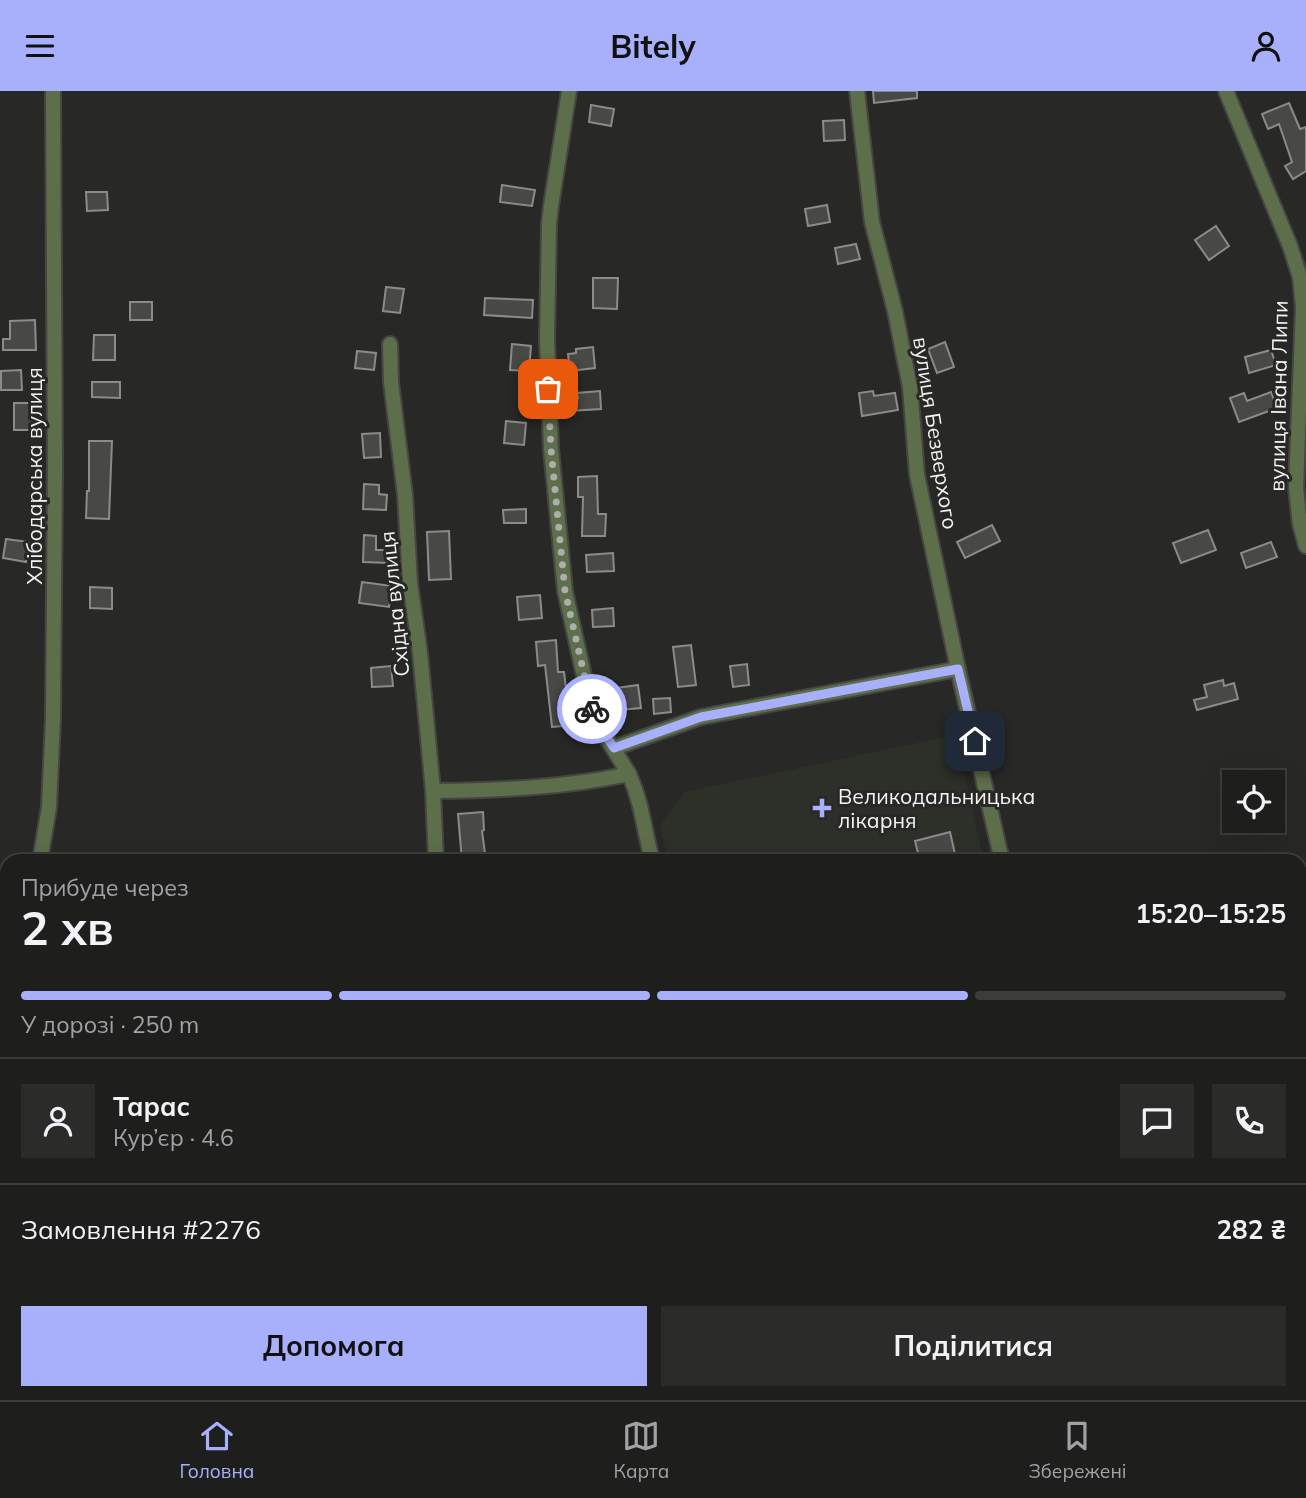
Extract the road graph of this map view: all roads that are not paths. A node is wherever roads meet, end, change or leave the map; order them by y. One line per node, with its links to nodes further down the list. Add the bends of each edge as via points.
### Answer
1 (53, 91): 12 (street, Хлібодарська вулиця, via 53,732)
2 (569, 91): 9 (street, via 549,224 551,449 567,604 591,707)
3 (857, 91): 8 (street, вулиця Безверхого, via 872,222 904,352 917,475)
4 (1226, 91): 6 (street, вулиця Івана Липи, via 1300,277)
5 (390, 344): 11 (street, Східна вулиця)
6 (1303, 379): 7 (street, вулиця Івана Липи, via 1296,488)
7 (1306, 546)
8 (958, 669): 9 (street, via 701,717); 15 (street, вулиця Безверхого)
9 (614, 748): 10 (street)
10 (629, 774): 11 (street, via 576,784); 14 (street)
11 (433, 791): 13 (street, Східна вулиця)
12 (41, 854)
13 (436, 854)
14 (650, 854)
15 (1000, 854)

